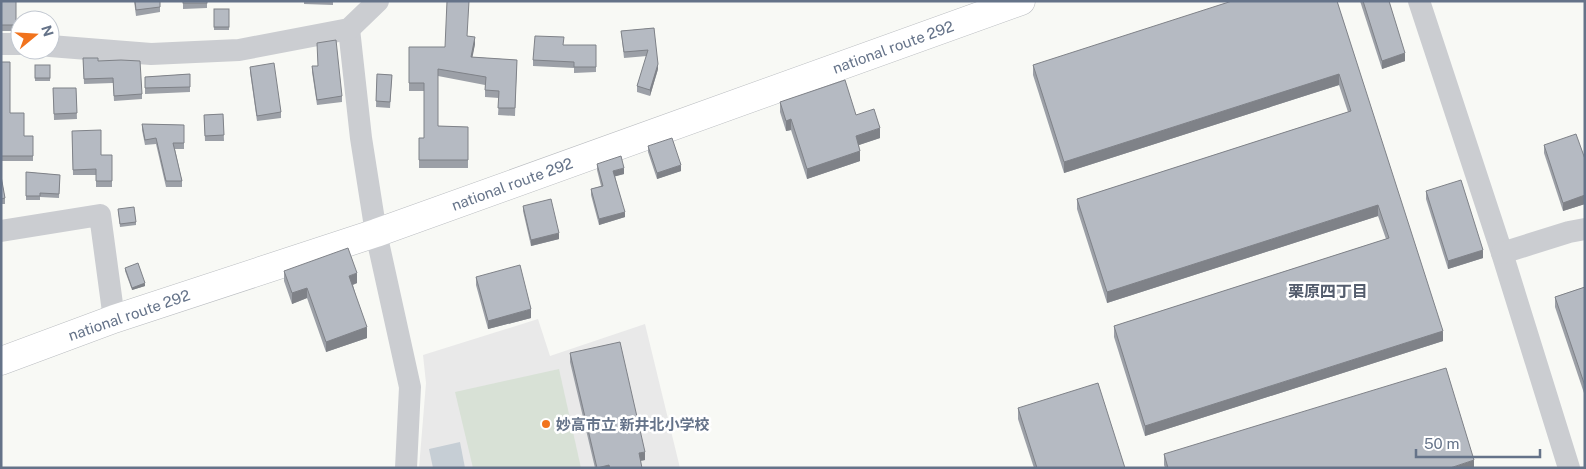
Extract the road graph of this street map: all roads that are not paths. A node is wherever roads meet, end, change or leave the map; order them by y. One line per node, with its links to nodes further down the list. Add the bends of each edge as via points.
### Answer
1 (378, 1): 4 (street)
2 (1021, 1): 8 (highway, national route 292)
3 (1419, 1): 9 (street)
4 (349, 29): 5 (street, via 239,50 151,54); 8 (street)
5 (60, 47)
6 (1585, 229): 9 (street)
7 (1, 231): 10 (street, via 100,215)
8 (376, 233): 10 (highway, national route 292); 12 (street, via 410,387)
9 (1502, 254): 13 (street)
10 (114, 319): 11 (highway, national route 292)
11 (1, 361)
12 (406, 468)
13 (1569, 468)

